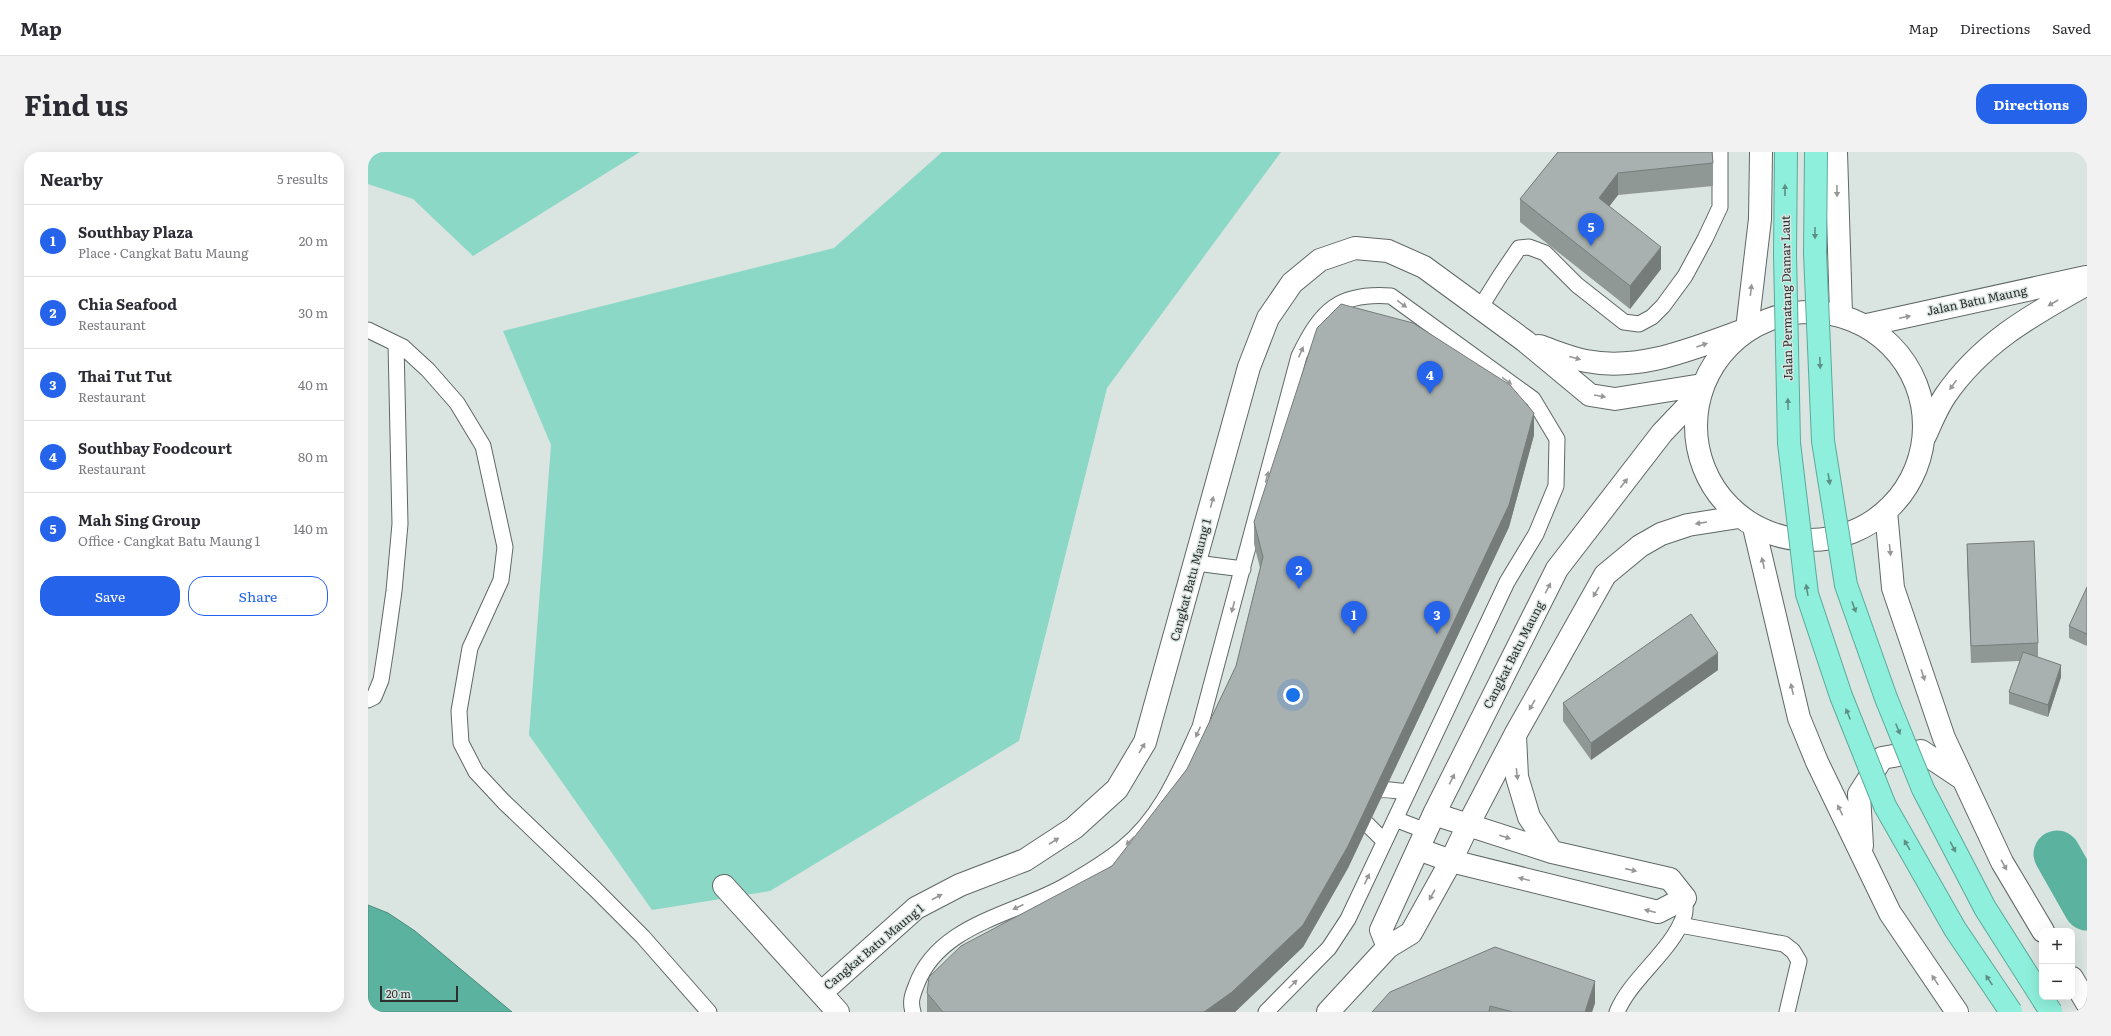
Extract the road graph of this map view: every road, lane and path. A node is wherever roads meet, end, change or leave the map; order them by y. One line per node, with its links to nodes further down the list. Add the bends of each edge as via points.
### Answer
1 (1720, 152): 8 (lane, via 1720,207 1685,276 1652,317 1639,324 1624,322 1577,285 1545,253 1529,247 1519,248)
2 (1761, 152): 11 (street, one-way to 2, via 1760,219)
3 (1786, 152): 48 (highway, Jalan Permatang Damar Laut, one-way to 3, bridge, via 1955,929 1885,806 1841,696 1807,594 1789,443 1785,254)
4 (1816, 152): 49 (highway, one-way to 49, bridge, via 1815,253 1823,441 1846,585 1923,789 1985,908)
5 (1836, 152): 9 (street, one-way to 9)
6 (2087, 277): 10 (street, Jalan Batu Maung, one-way to 6)
7 (2087, 284): 16 (street, Jalan Batu Maung, one-way to 16, via 2020,322 1982,353 1944,397)
8 (1480, 308): 13 (street, Cangkat Batu Maung 1); 19 (street, Cangkat Batu Maung 1, one-way to 8, via 1249,367 1268,318 1292,283 1320,260 1355,248 1388,251 1424,266)
9 (1841, 314): 10 (street, Cangkat Batu Maung 1); 11 (street, Cangkat Batu Maung 1, via 1808,310 1777,316)
10 (1866, 325): 16 (street, Cangkat Batu Maung 1, via 1894,346 1913,374 1924,407)
11 (1747, 329): 13 (street, Cangkat Batu Maung 1, one-way to 11, via 1586,361 1638,362 1666,357); 15 (street, via 1720,354)
12 (368, 330): 14 (lane)
13 (1525, 341): 15 (street, Cangkat Batu Maung 1, one-way to 15, via 1590,395 1615,399)
14 (396, 344): 21 (lane, via 400,524 394,591 380,680 374,697); 40 (lane, via 403,347 428,370 457,402 483,446 505,547 501,580 470,648 459,712 461,743 476,772 643,937)
15 (1701, 389): 18 (street, via 1695,421 1699,458 1714,491); 27 (street, Cangkat Batu Maung, one-way to 15, via 1557,569 1662,433)
16 (1924, 436): 17 (street, via 1918,464 1905,490)
17 (1886, 511): 18 (street, via 1863,528 1836,538 1808,541 1780,537); 23 (street, one-way to 23, via 1893,588 1944,738)
18 (1747, 522): 22 (street, one-way to 22, via 1688,525 1661,534 1640,546 1605,575); 30 (street, one-way to 18, via 1816,762 1799,718)
19 (1196, 563): 20 (lane); 38 (street, Cangkat Batu Maung 1, one-way to 19, via 916,908 960,885 1025,860 1074,828 1117,789 1145,742)
20 (1243, 569): 24 (lane, one-way to 24, via 1299,356 1316,324 1326,313 1345,301 1368,294 1391,296 1533,399 1557,439 1556,486 1536,534 1507,582); 42 (lane, one-way to 42, via 1200,726 1177,778 1153,818 1123,848 1064,886 965,931 937,950 919,976 910,1003)
21 (368, 700)
22 (1515, 735): 26 (street); 29 (street, one-way to 29, via 1517,777 1529,817)
23 (1963, 779): 30 (street, via 1921,751 1882,758 1859,794); 35 (street, one-way to 35, via 2002,862)
24 (1408, 792): 25 (lane); 28 (lane, via 1378,789 1372,792 1362,815 1364,822)
25 (1395, 819): 27 (lane); 28 (lane)
26 (1468, 825): 27 (street); 29 (street, one-way to 29); 31 (street)
27 (1426, 831): 31 (street); 36 (street, Cangkat Batu Maung, via 1381,930)
28 (1384, 841): 43 (lane, one-way to 28, via 1329,948 1348,919)
29 (1552, 852): 33 (street, one-way to 33, via 1670,879)
30 (1863, 858): 47 (street, one-way to 30, via 1890,913)
31 (1451, 861): 33 (street, one-way to 31, via 1658,912); 36 (street, one-way to 36, via 1411,933)
32 (724, 886): 38 (street)
33 (1685, 898): 34 (lane, via 1685,916)
34 (1680, 925): 45 (lane); 46 (lane, via 1784,944 1794,951 1799,961)
35 (2042, 928)
36 (1388, 947): 44 (street)
37 (2075, 983): 39 (street)
38 (821, 993): 41 (street)
39 (2087, 1003)
40 (709, 1012)
41 (838, 1012)
42 (913, 1012)
43 (1266, 1012)
44 (1328, 1012)
45 (1617, 1012)
46 (1787, 1012)
47 (1957, 1012)
48 (2011, 1012)
49 (2051, 1012)

